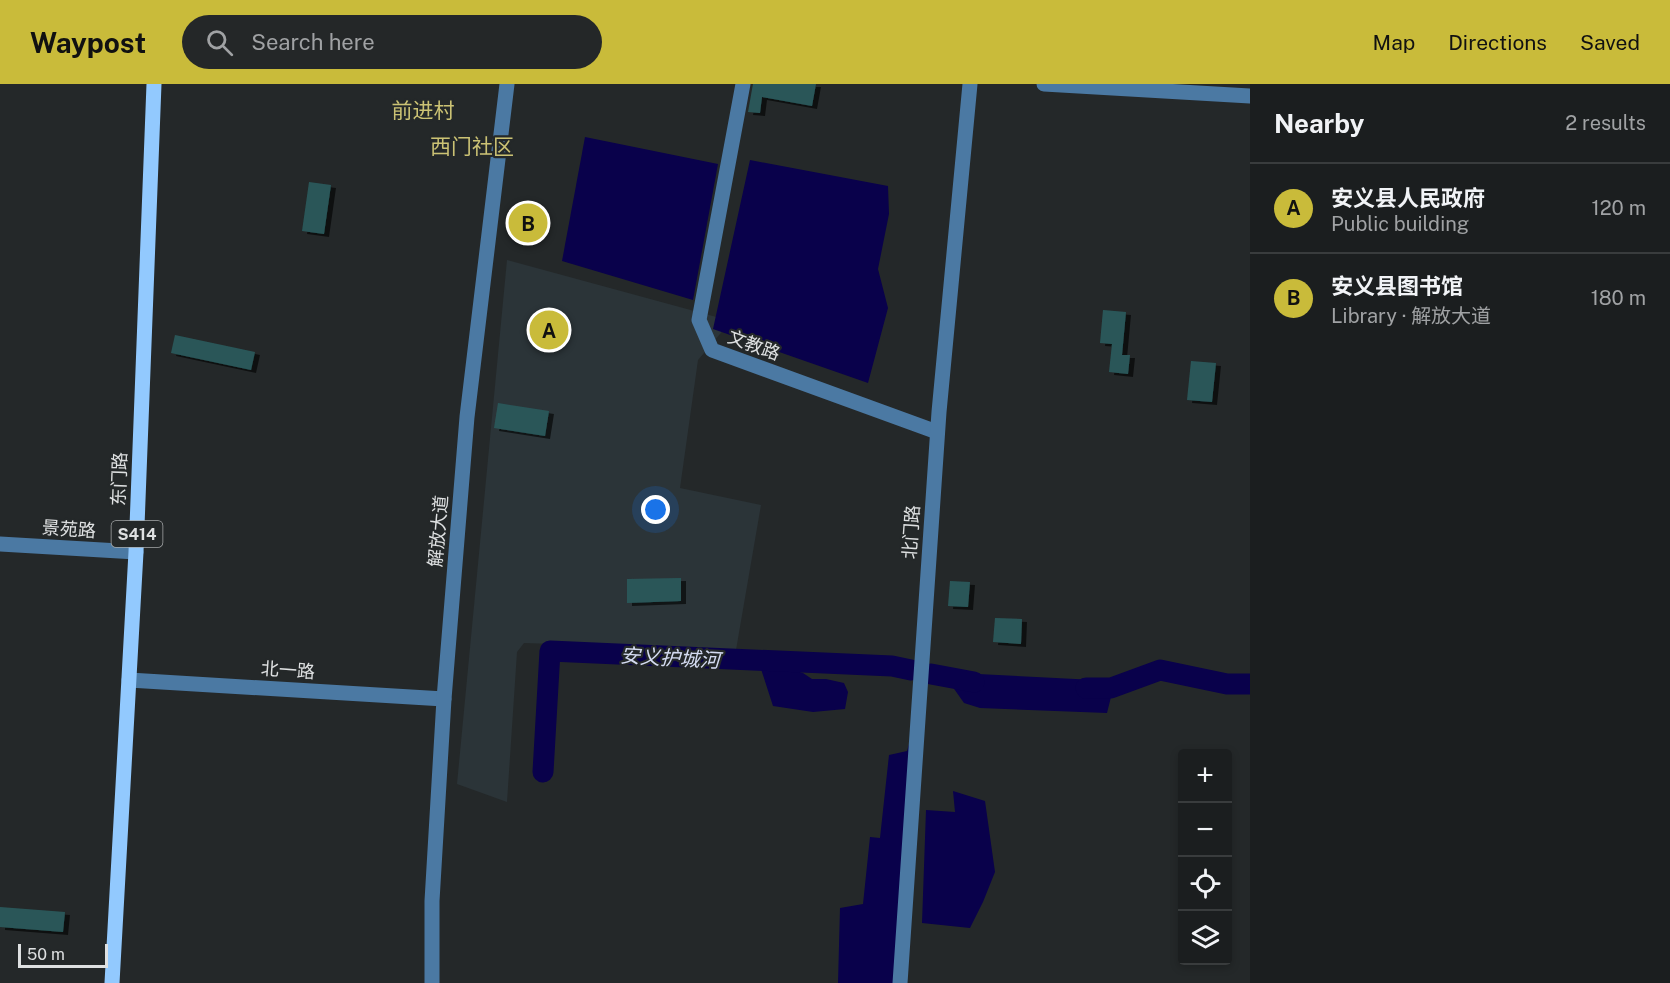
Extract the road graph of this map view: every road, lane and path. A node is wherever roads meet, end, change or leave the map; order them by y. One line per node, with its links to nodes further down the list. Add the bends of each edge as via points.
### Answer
1 (154, 84): 9 (main road, 东门路 / S414)
2 (507, 84): 11 (street, 解放大道, via 467,417)
3 (744, 84): 7 (street, 文教路, via 699,320 712,350)
4 (970, 84): 7 (street, 北门路)
5 (1044, 84): 6 (street)
6 (1250, 96)
7 (938, 432): 14 (street, 北门路)
8 (0, 544): 9 (street, 景苑路)
9 (136, 552): 10 (main road, 东门路 / S414)
10 (129, 680): 11 (street, 北一路); 12 (main road, 东门路 / S414)
11 (444, 699): 13 (street, 解放大道, via 432,901)
12 (112, 983)
13 (432, 983)
14 (900, 983)

